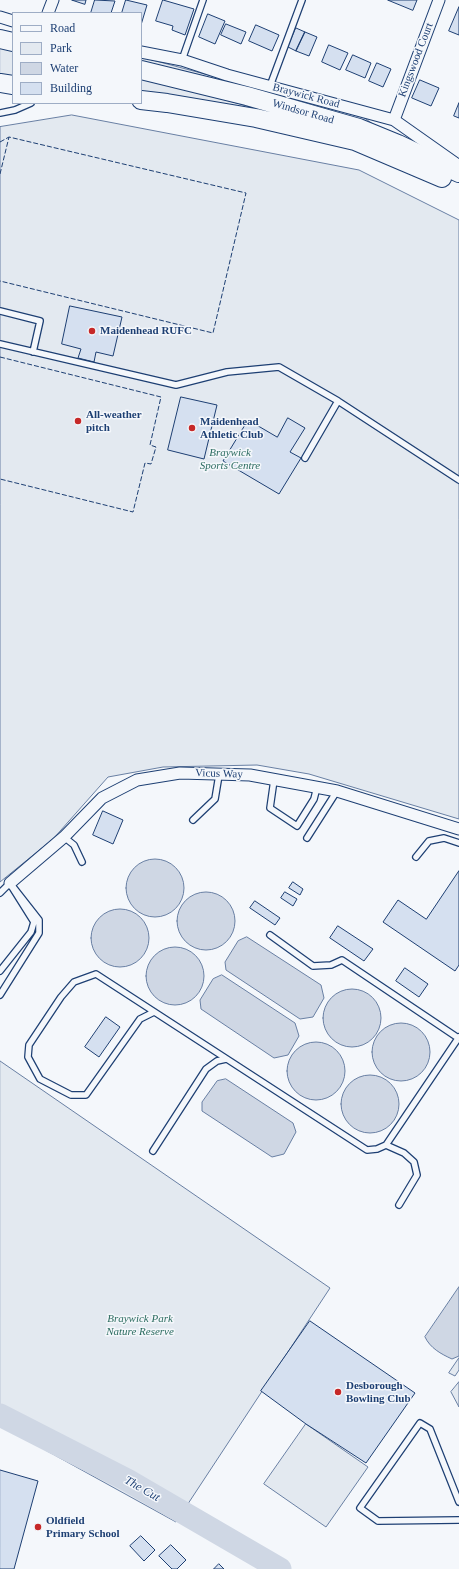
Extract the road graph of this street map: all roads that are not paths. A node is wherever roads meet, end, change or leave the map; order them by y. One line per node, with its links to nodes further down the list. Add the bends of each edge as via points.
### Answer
1 (53, 0): 5 (street)
2 (202, 0): 11 (lane)
3 (302, 0): 15 (lane)
4 (439, 0): 19 (street, Kingswood Court)
5 (48, 12)
6 (0, 17): 7 (street)
7 (12, 21)
8 (0, 39): 9 (main road)
9 (12, 42)
10 (142, 52): 11 (street, Braywick Road)
11 (182, 60): 15 (street, Braywick Road)
12 (142, 70): 21 (main road, Windsor Road, via 247,96 359,128)
13 (0, 83): 14 (main road)
14 (12, 86)
15 (270, 86): 19 (street, Braywick Road)
16 (142, 100): 22 (main road, via 256,118 356,141)
17 (29, 104): 18 (lane)
18 (0, 113)
19 (394, 120): 20 (street, Braywick Road)
20 (459, 166)
21 (459, 173)
22 (459, 186)
23 (0, 311): 25 (lane, via 40,321)
24 (0, 344): 25 (lane)
25 (33, 352): 26 (lane, via 176,385 227,372 279,367)
26 (338, 401): 27 (lane); 28 (lane)
27 (305, 458)
28 (459, 480)
29 (219, 775): 30 (street, Vicus Way, via 250,775); 33 (lane, via 215,799); 35 (street, Vicus Way, via 180,773 136,780 102,798)
30 (274, 780): 31 (street, Vicus Way); 31 (lane, via 270,808 297,826 314,799)
31 (317, 788): 32 (street, Vicus Way)
32 (337, 791): 34 (street, Vicus Way); 36 (lane)
33 (193, 820)
34 (459, 829)
35 (64, 836): 39 (lane, via 74,845); 40 (street, Vicus Way)
36 (307, 838)
37 (459, 844): 38 (lane, via 444,838 428,841)
38 (416, 857)
39 (82, 862)
40 (10, 883): 41 (lane); 43 (lane, via 34,922 31,932); 44 (lane, via 39,920 40,926 35,941)
41 (0, 893)
42 (270, 935): 46 (lane, via 313,966 330,965 342,960)
43 (0, 971)
44 (0, 995)
45 (154, 1012): 45 (lane, via 96,974 85,977 74,982 61,997 29,1045 28,1057 40,1078 71,1095 86,1095 140,1019); 47 (lane)
46 (458, 1037): 48 (lane)
47 (226, 1059): 48 (lane, via 367,1150); 49 (lane, via 217,1061 206,1069)
48 (386, 1145): 50 (lane, via 414,1162 418,1175)
49 (152, 1151)
50 (399, 1205)
51 (459, 1502): 52 (lane, via 430,1429 420,1422 360,1508 378,1521)
52 (459, 1520)

